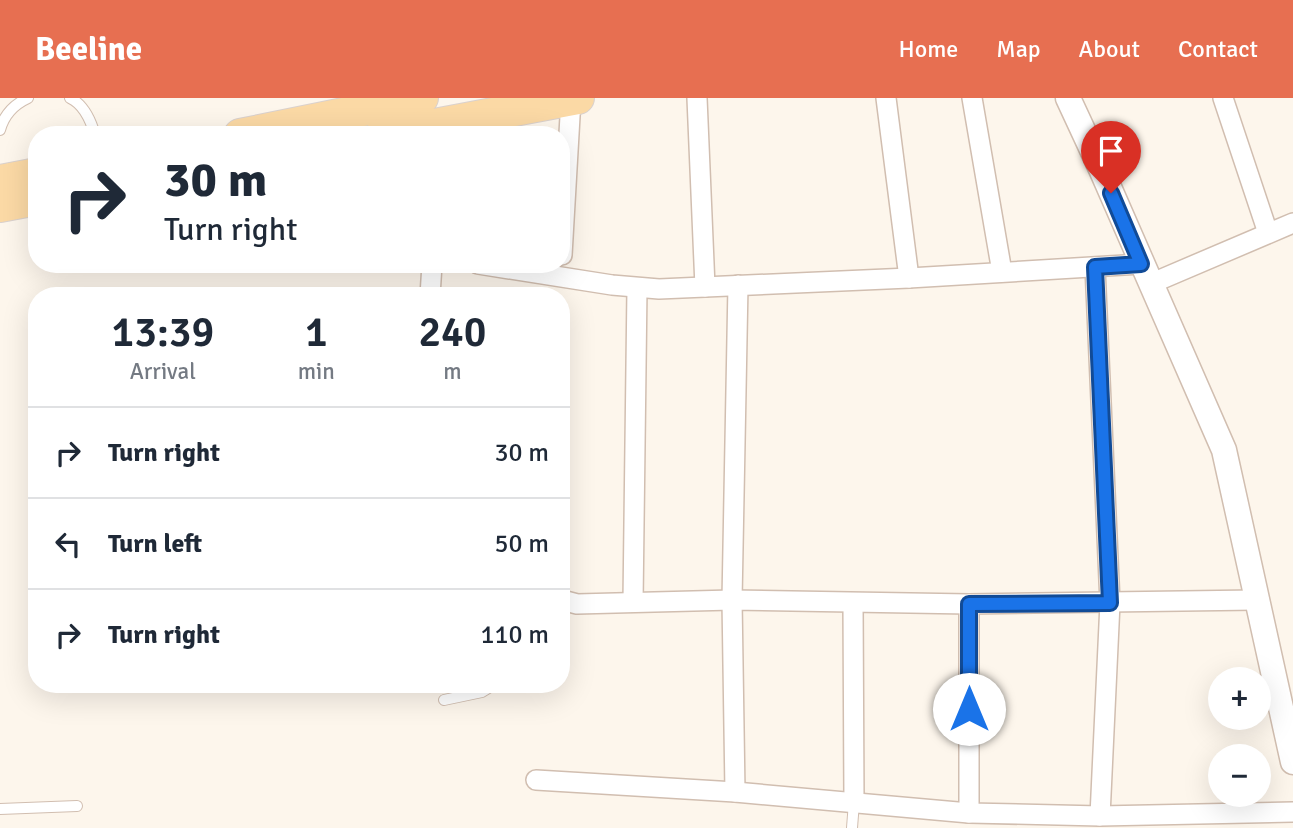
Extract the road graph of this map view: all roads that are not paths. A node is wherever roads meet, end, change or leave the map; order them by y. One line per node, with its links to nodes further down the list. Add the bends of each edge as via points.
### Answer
1 (29, 98): 13 (lane, via 16,104)
2 (70, 98): 10 (lane, via 77,101)
3 (422, 98): 11 (main road)
4 (697, 98): 28 (street)
5 (886, 98): 25 (street)
6 (972, 98): 22 (street)
7 (1068, 98): 24 (street)
8 (1223, 98): 20 (street)
9 (574, 99): 12 (main road); 14 (street)
10 (92, 126)
11 (284, 126)
12 (456, 126)
13 (0, 130)
14 (570, 151)
15 (28, 176): 16 (main road)
16 (0, 181)
17 (28, 201): 18 (main road)
18 (0, 206)
19 (1293, 223): 20 (street)
20 (1268, 233): 24 (street)
21 (1095, 267): 22 (street); 24 (street); 35 (street)
22 (1002, 272): 25 (street)
23 (527, 273): 26 (street)
24 (1146, 274): 31 (street, via 1224,450)
25 (909, 278): 27 (street)
26 (560, 279): 29 (street)
27 (738, 285): 28 (street); 30 (street)
28 (705, 287): 29 (street)
29 (637, 288): 32 (street)
30 (732, 600): 32 (street); 34 (street); 41 (street)
31 (1256, 600): 35 (street); 39 (street)
32 (633, 602): 33 (street)
33 (570, 603)
34 (853, 603): 36 (street); 42 (street)
35 (1110, 603): 36 (street); 47 (street)
36 (969, 604): 46 (street)
37 (477, 693): 38 (lane)
38 (444, 700)
39 (1293, 762)
40 (536, 780): 41 (street)
41 (735, 792): 42 (street)
42 (854, 802): 46 (street); 48 (lane)
43 (78, 806): 44 (lane)
44 (0, 809)
45 (1293, 812): 47 (street)
46 (970, 813): 47 (street)
47 (1100, 816)
48 (852, 828)

